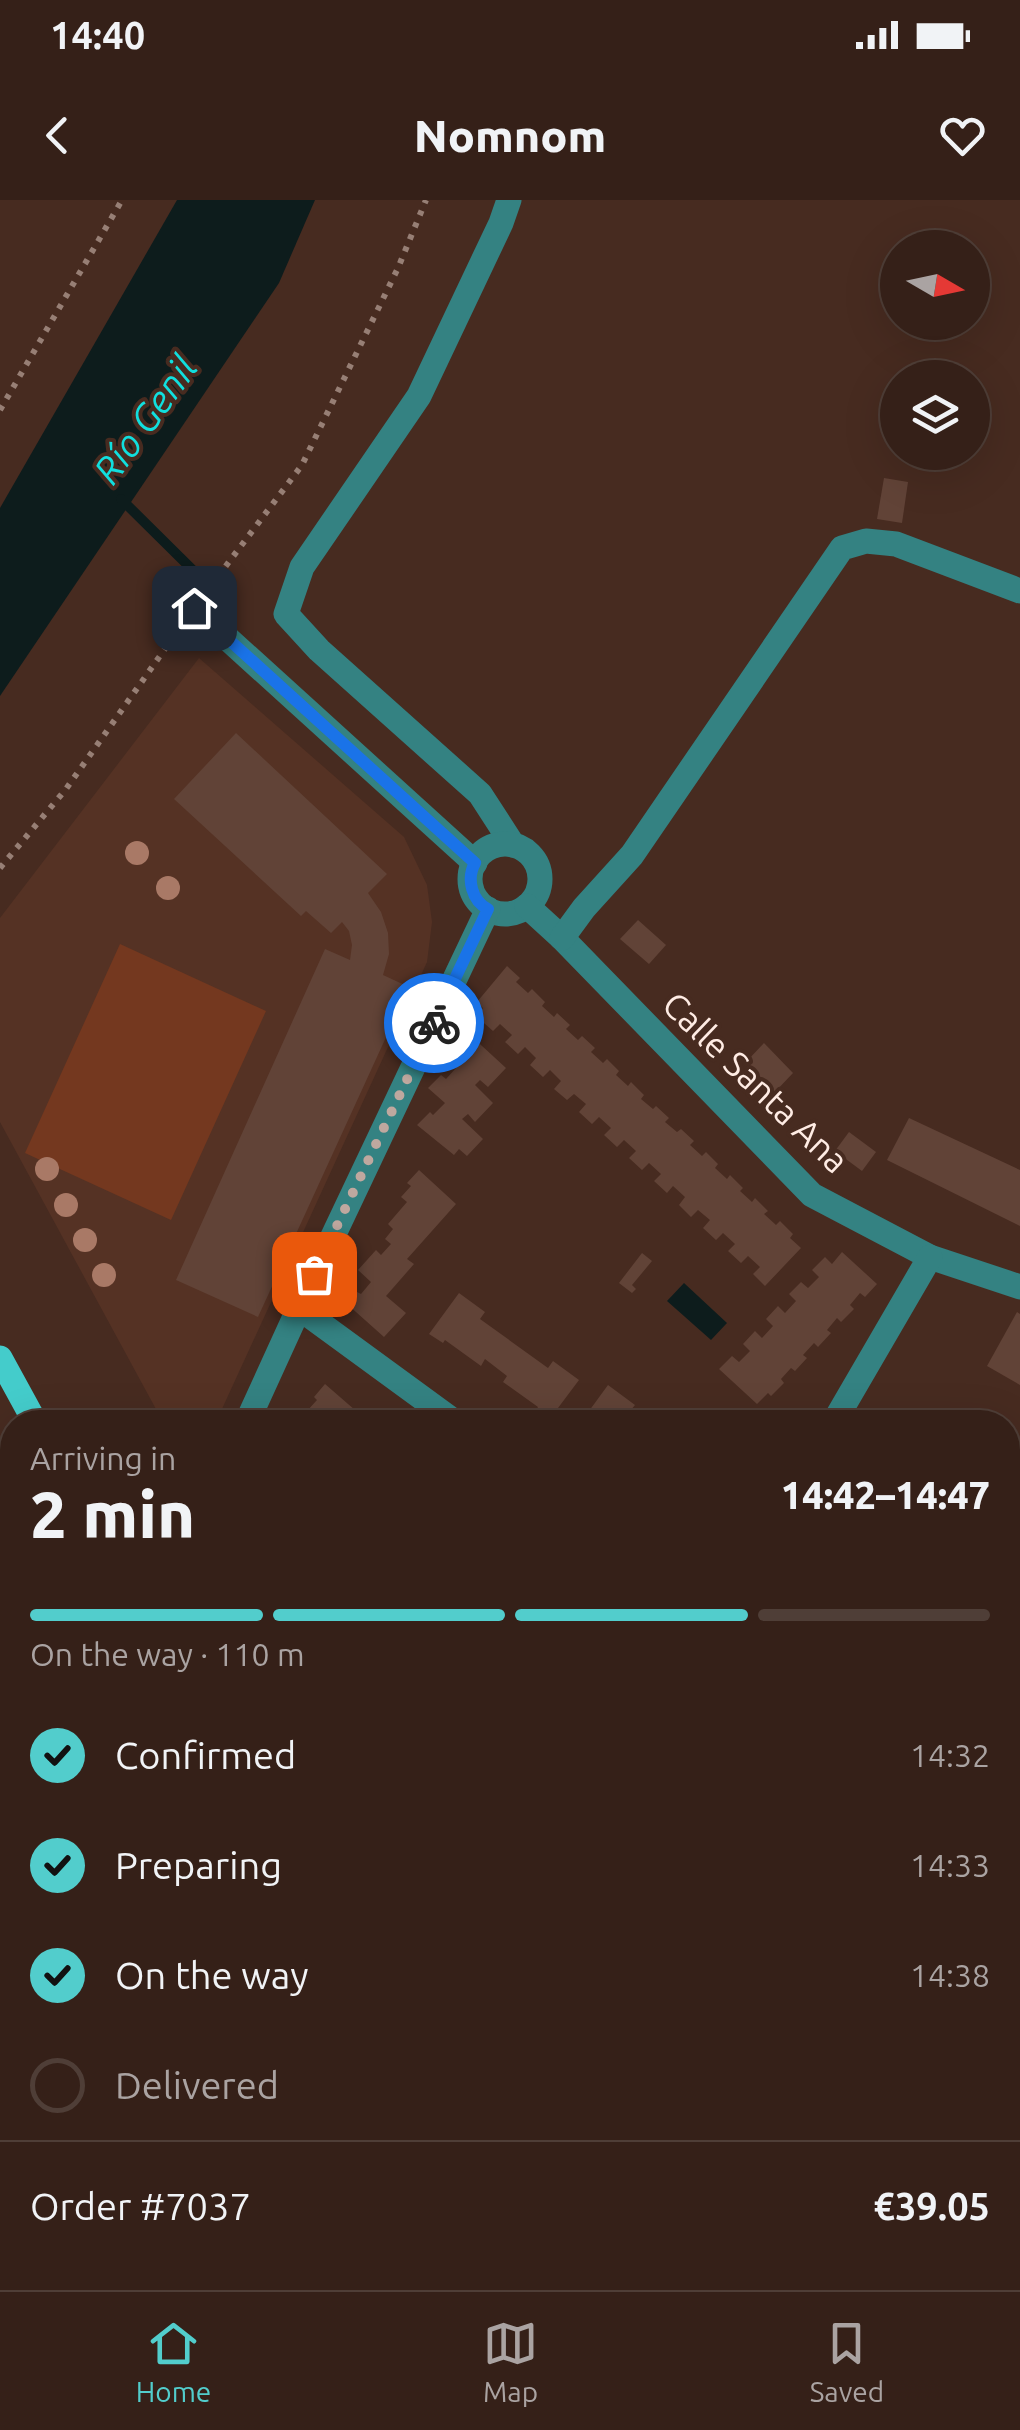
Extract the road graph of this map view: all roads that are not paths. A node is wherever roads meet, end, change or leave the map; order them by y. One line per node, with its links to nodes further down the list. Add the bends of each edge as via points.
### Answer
1 (508, 200): 4 (street, via 420,396 302,567 286,614 480,794)
2 (1020, 591): 8 (street, via 896,544 866,541 842,548 632,855)
3 (194, 608): 5 (street)
4 (513, 845): 5 (street, via 496,846); 6 (street, via 539,868 540,886)
5 (475, 863): 7 (street, via 472,889)
6 (527, 906): 7 (street, via 517,913); 8 (street, Calle Santa Ana)
7 (488, 909): 11 (street)
8 (562, 938): 9 (street, Calle Santa Ana, via 812,1194)
9 (930, 1257): 10 (street, Calle Santa Ana); 16 (street)
10 (1020, 1288)
11 (298, 1308): 14 (street); 15 (street)
12 (0, 1358): 13 (main road)
13 (28, 1410)
14 (252, 1410)
15 (438, 1410)
16 (841, 1410)

